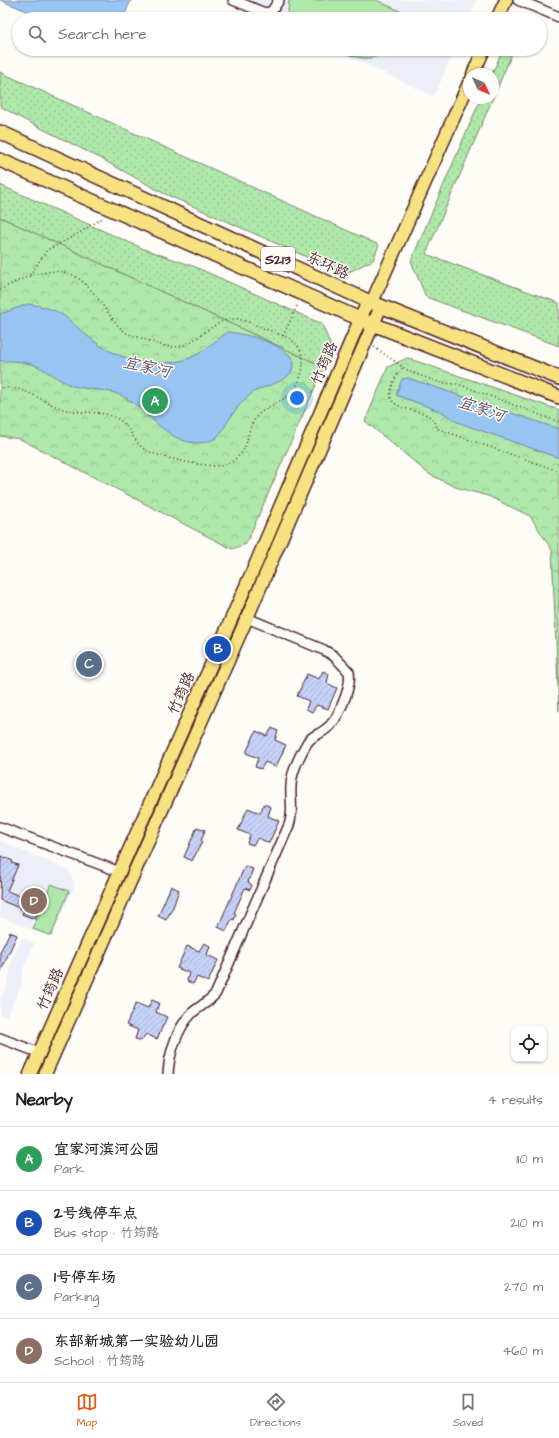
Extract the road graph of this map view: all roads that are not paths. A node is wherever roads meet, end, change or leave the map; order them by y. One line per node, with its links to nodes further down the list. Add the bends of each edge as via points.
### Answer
1 (233, 0): 5 (street)
2 (279, 0): 6 (street, via 274,8)
3 (506, 0): 7 (main road)
4 (518, 0): 8 (street)
5 (263, 12)
6 (267, 12)
7 (500, 12)
8 (547, 12)
9 (547, 12): 10 (street)
10 (559, 17)
11 (481, 56): 12 (main road)
12 (476, 68)
13 (463, 97): 20 (main road, 竹筠路)
14 (0, 124): 16 (highway)
15 (0, 132): 16 (highway, 东环路 / S213)
16 (36, 149): 20 (highway, 东环路 / S213)
17 (0, 160): 19 (highway, S213)
18 (0, 166): 19 (highway)
19 (25, 172): 21 (highway, S213)
20 (374, 303): 21 (main road, 竹筠路); 22 (main road, 竹筠路); 23 (highway, 东环路 / S213)
21 (360, 319): 22 (highway, S213); 27 (main road, 竹筠路)
22 (374, 324): 24 (highway, S213); 25 (main road, 竹筠路)
23 (559, 378)
24 (559, 397)
25 (247, 618): 31 (main road, 竹筠路); 32 (street, via 329,652 349,672 350,686 328,729 312,737 306,745 291,780 292,811 289,825 216,993 185,1022 172,1051)
26 (0, 827): 27 (street)
27 (120, 872): 29 (main road, 竹筠路)
28 (0, 1038): 29 (street)
29 (40, 1053): 30 (main road, 竹筠路)
30 (30, 1074)
31 (45, 1074)
32 (168, 1074)

